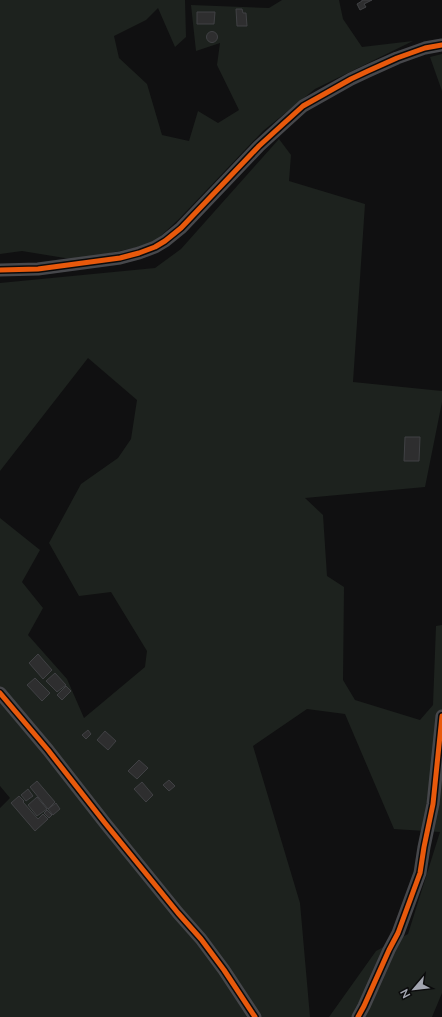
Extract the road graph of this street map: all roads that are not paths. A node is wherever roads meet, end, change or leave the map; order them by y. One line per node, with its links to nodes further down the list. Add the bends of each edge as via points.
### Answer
1 (442, 45): 2 (street, via 397,58 351,79 304,106 259,146 181,228 155,247 120,258 38,269)
2 (0, 270)
3 (0, 693): 5 (street, via 201,939)
4 (442, 716): 6 (street, via 433,804 420,873 398,933)
5 (255, 1017)
6 (358, 1017)

